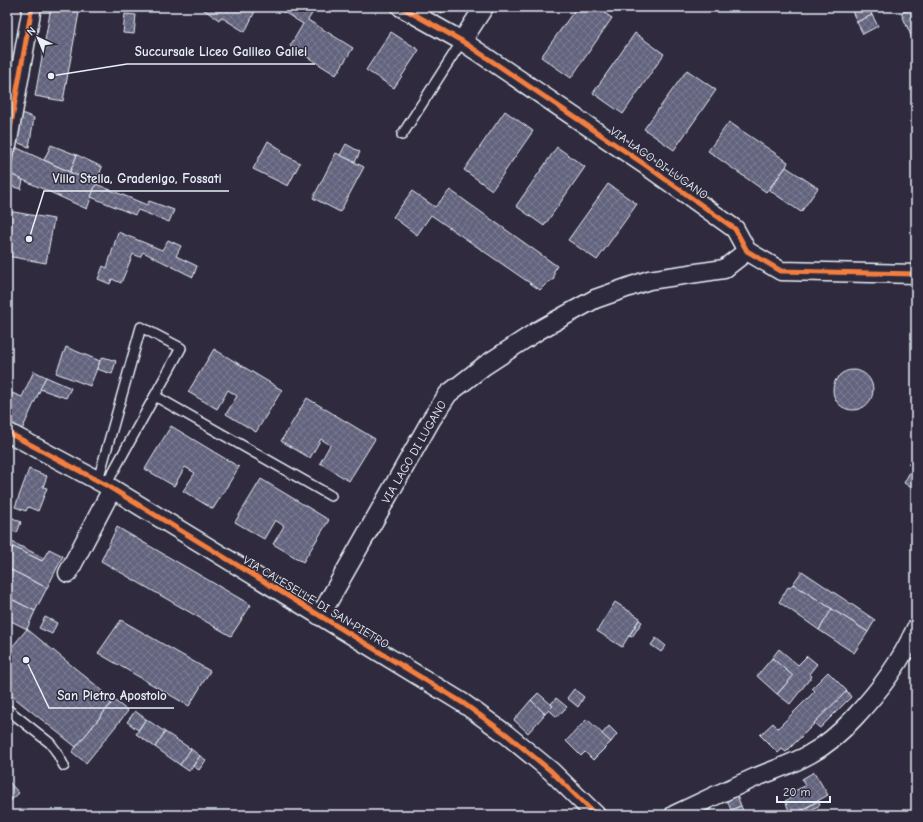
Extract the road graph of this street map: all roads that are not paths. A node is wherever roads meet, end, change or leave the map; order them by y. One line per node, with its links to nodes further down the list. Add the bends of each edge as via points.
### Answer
1 (32, 7): 6 (street)
2 (401, 7): 4 (street, VIA LAGO DI LUGANO)
3 (484, 7): 4 (street)
4 (462, 41): 5 (lane); 7 (street, VIA LAGO DI LUGANO, via 735,228)
5 (402, 135)
6 (7, 146)
7 (747, 251): 8 (street, via 781,271); 14 (street, VIA LAGO DI LUGANO, via 724,269 649,280 594,300 539,330 484,366 448,394 427,426)
8 (916, 274)
9 (155, 396): 11 (lane); 11 (lane, via 181,348 141,327); 12 (lane)
10 (7, 432): 11 (street, VIA CALESELLE DI SAN PIETRO)
11 (105, 485): 13 (street); 14 (street, VIA CALESELLE DI SAN PIETRO)
12 (331, 496)
13 (68, 573)
14 (320, 616): 18 (street, VIA CALESELLE DI SAN PIETRO, via 463,704 506,734 551,771)
15 (916, 628): 19 (street, via 886,681 866,706 830,741 811,754)
16 (7, 709): 17 (lane, via 50,743)
17 (64, 766)
18 (596, 815)
19 (674, 815)

